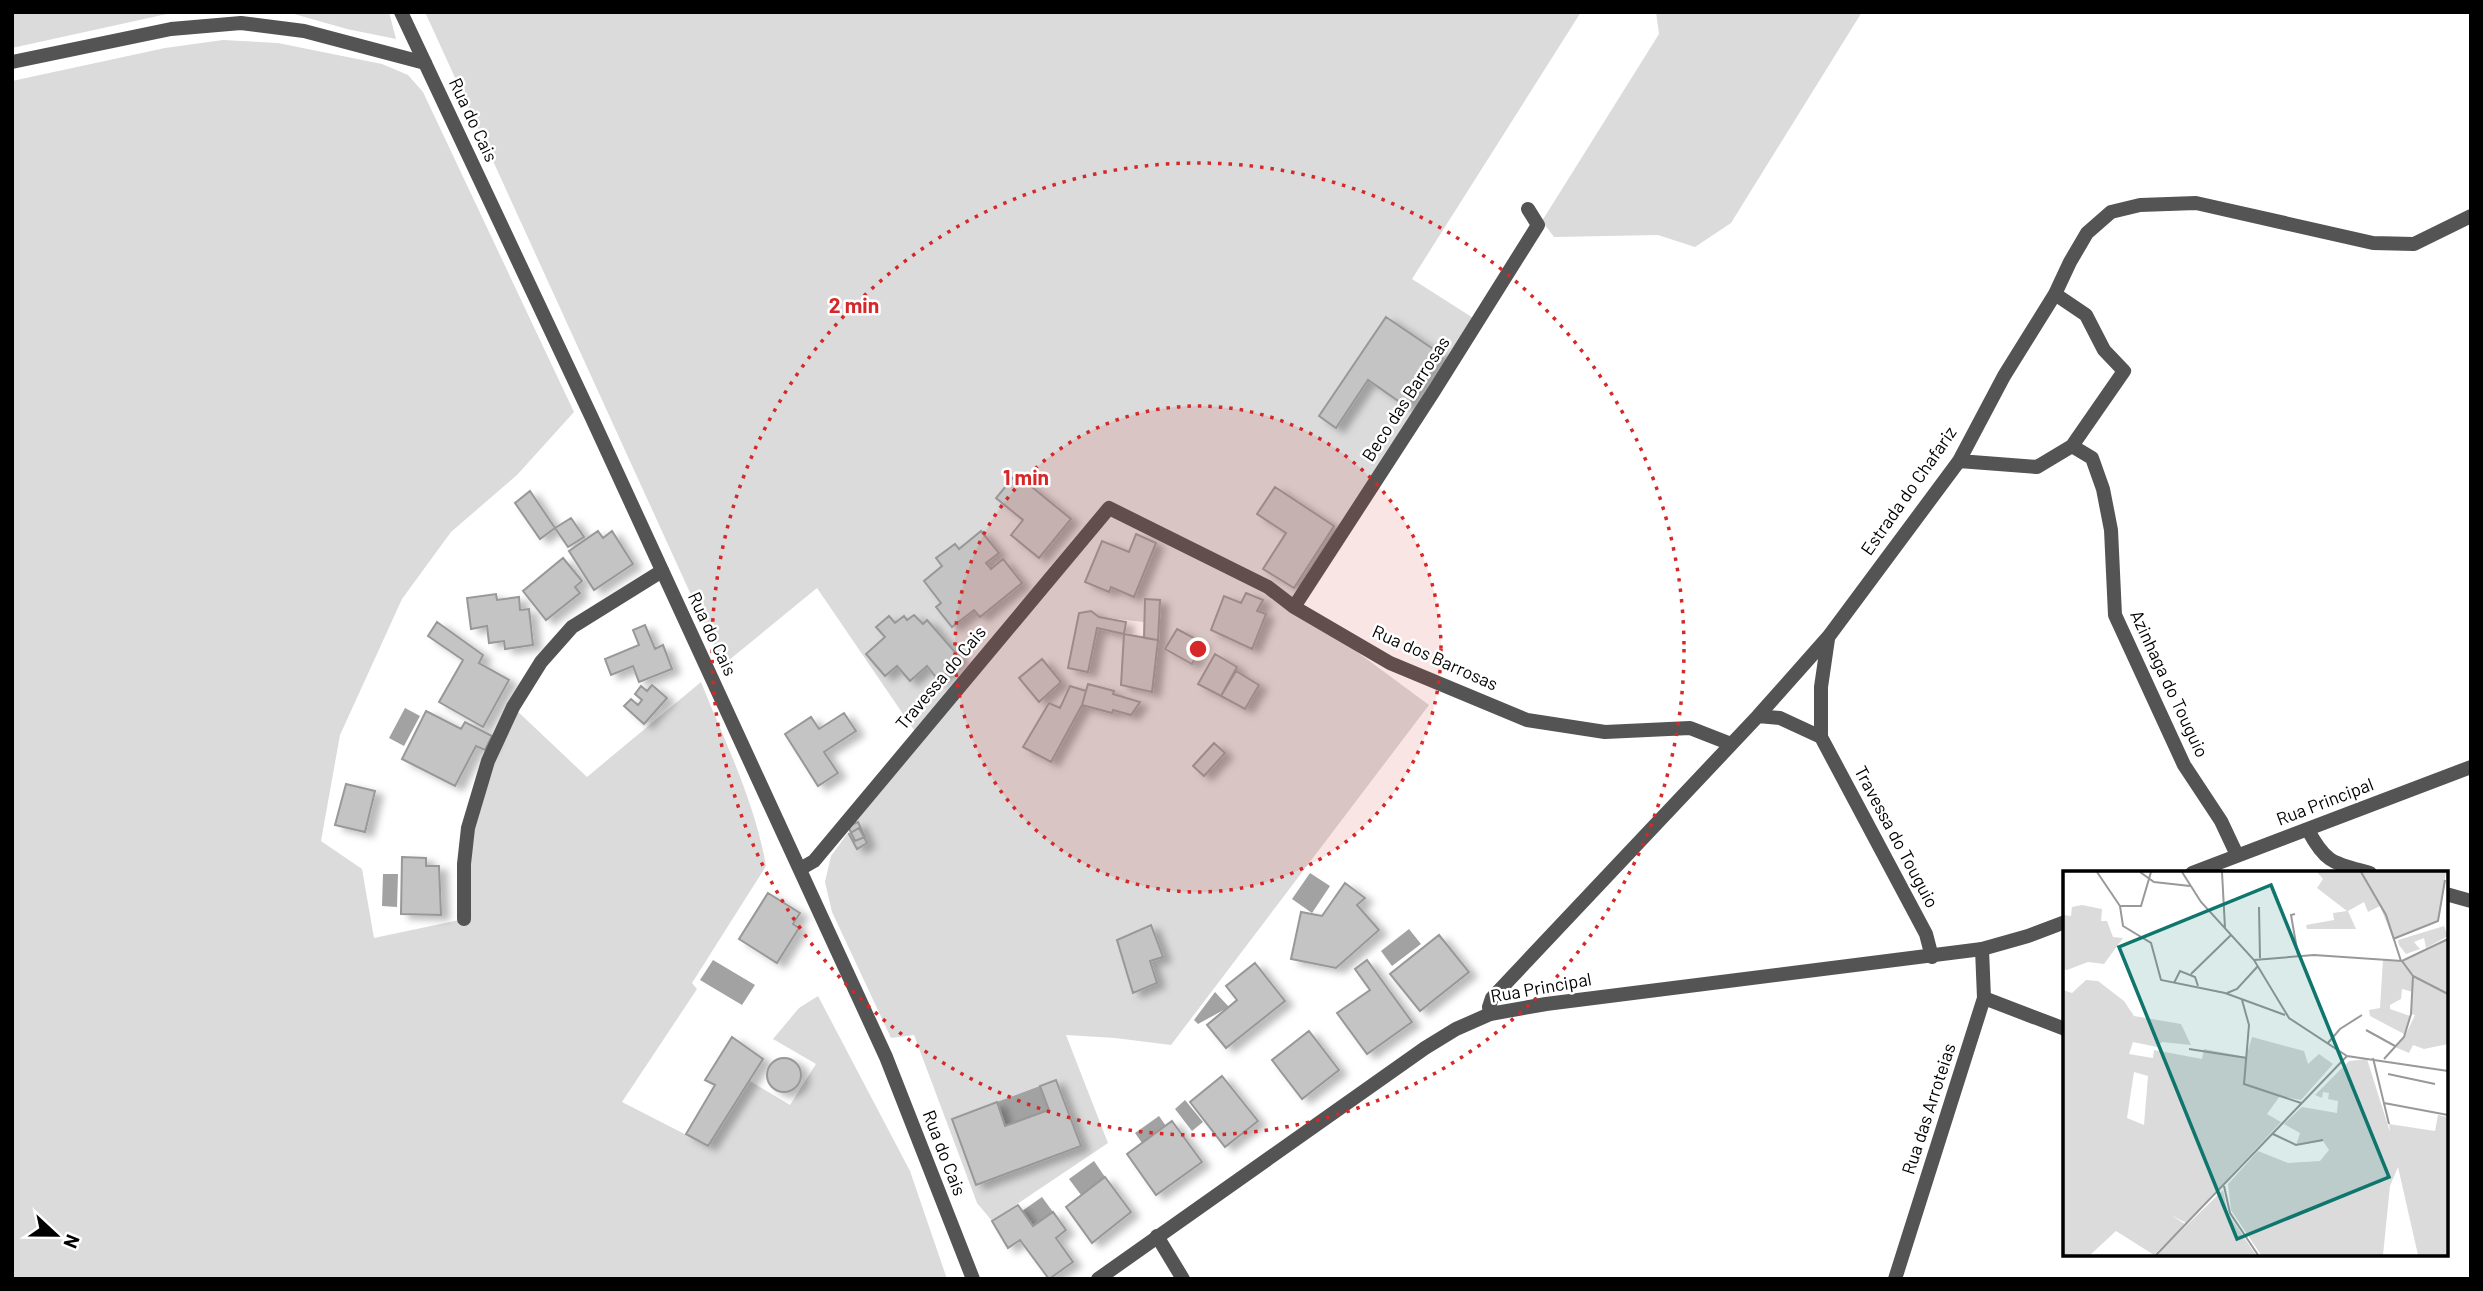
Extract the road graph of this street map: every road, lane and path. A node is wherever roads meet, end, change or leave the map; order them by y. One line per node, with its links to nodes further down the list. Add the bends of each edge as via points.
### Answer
1 (401, 12): 3 (street, Rua do Cais)
2 (12, 62): 3 (street, via 171,29 241,23 304,31)
3 (425, 63): 10 (street, Rua do Cais)
4 (1528, 209): 11 (street, Beco das Barrosas, via 1538,225)
5 (2471, 216): 6 (street, Estrada do Chafariz, via 2414,244 2373,243 2196,204 2140,205 2111,212 2087,233)
6 (2055, 294): 7 (street, via 2086,315 2104,350 2124,371); 8 (street, Estrada do Chafariz)
7 (2072, 446): 8 (street, via 2037,467); 18 (street, Azinhaga do Touguio, via 2092,458 2103,489 2115,615 2184,765)
8 (1959, 461): 12 (street, Estrada do Chafariz)
9 (1109, 508): 11 (street, Rua dos Barrosas, via 1268,587); 19 (street, Travessa do Cais, via 814,861)
10 (662, 571): 19 (street, Rua do Cais); 24 (street, via 572,627 541,662 513,707 488,761 468,828)
11 (1294, 607): 15 (street, Rua dos Barrosas, via 1390,663 1527,720 1605,732 1690,728)
12 (1829, 636): 13 (street, Estrada do Chafariz); 14 (street, Travessa do Touguio, via 1821,687)
13 (1758, 716): 14 (street, via 1780,718); 15 (street, Estrada do Chafariz)
14 (1821, 737): 27 (street, Travessa do Touguio, via 1926,934)
15 (1731, 744): 29 (street, Estrada do Chafariz, via 1492,998)
16 (2471, 767): 17 (street, Rua Principal)
17 (2308, 830): 18 (street, Rua Principal); 21 (street, via 2319,850 2332,861)
18 (2237, 855): 20 (street, Rua Principal)
19 (800, 869): 32 (street, Rua do Cais, via 886,1057)
20 (2197, 871)
21 (2364, 871)
22 (2448, 895): 23 (street)
23 (2471, 901)
24 (464, 919)
25 (2063, 923): 26 (street, Rua Principal)
26 (1982, 949): 27 (street, Rua Principal); 28 (street, Rua das Arroteias)
27 (1932, 957): 29 (street, Rua Principal, via 1546,1003)
28 (1984, 998): 30 (street); 35 (street, Rua das Arroteias)
29 (1490, 1014): 31 (street, Rua Principal, via 1425,1048)
30 (2063, 1028)
31 (1157, 1236): 33 (street, Rua Principal); 34 (street)
32 (973, 1279)
33 (1098, 1279)
34 (1183, 1279)
35 (1895, 1279)

